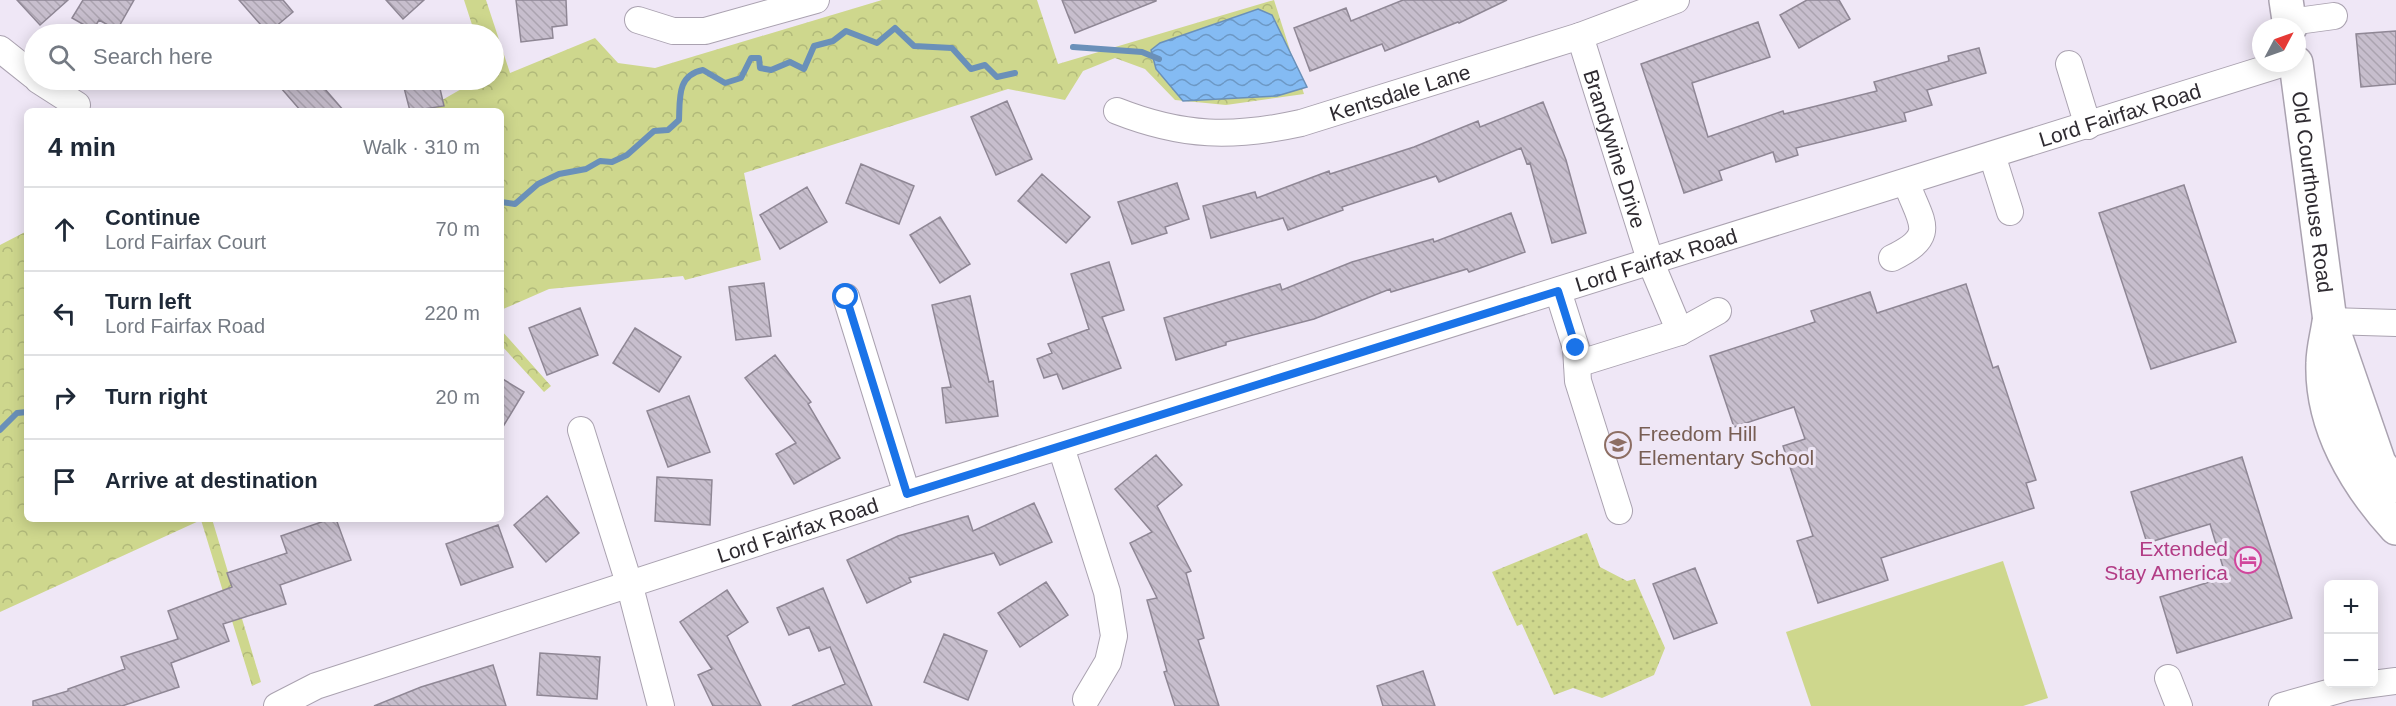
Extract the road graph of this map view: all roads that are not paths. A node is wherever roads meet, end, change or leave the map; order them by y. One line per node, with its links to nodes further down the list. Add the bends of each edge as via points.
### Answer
1 (816, 0): 5 (street, via 705,31 673,31)
2 (1676, 0): 6 (street, Kentsdale Lane)
3 (2289, 16): 4 (street)
4 (2334, 16)
5 (638, 20)
6 (1580, 36): 14 (street, Kentsdale Lane, via 1269,130 1189,132 1152,125); 20 (street, Brandywine Drive)
7 (0, 49): 9 (street)
8 (2069, 64): 15 (street)
9 (24, 68)
10 (2256, 72): 15 (street, Lord Fairfax Road)
11 (2297, 72): 24 (main road, Old Courthouse Road)
12 (54, 90): 13 (street)
13 (77, 105)
14 (1117, 111)
15 (2088, 126): 16 (street, Lord Fairfax Road)
16 (1992, 155): 17 (street, Lord Fairfax Road); 18 (street)
17 (1906, 182): 19 (street, via 1923,228 1921,240); 20 (street, Lord Fairfax Road)
18 (2010, 212)
19 (1892, 258)
20 (1651, 263): 21 (street, Lord Fairfax Road); 26 (street, Brandywine Drive)
21 (1558, 291): 27 (street, via 1576,348); 30 (street, Lord Fairfax Road)
22 (846, 297): 33 (street)
23 (1718, 311): 26 (street)
24 (2330, 321): 25 (street); 28 (main road, Old Courthouse Road); 35 (main road, Old Courthouse Road, via 2323,363 2333,429 2361,485)
25 (2396, 323)
26 (1680, 332): 27 (street)
27 (1577, 364): 34 (street, via 1578,381)
28 (2366, 428): 31 (main road); 32 (main road, Old Courthouse Road, via 2379,463)
29 (581, 430): 36 (street)
30 (1061, 447): 33 (street, Lord Fairfax Road); 39 (street, via 1107,592 1114,636 1108,662)
31 (2396, 458)
32 (2396, 486)
33 (907, 494): 36 (street, Lord Fairfax Road)
34 (1619, 511)
35 (2396, 528)
36 (629, 583): 40 (street, Lord Fairfax Road, via 316,686); 41 (street)
37 (2168, 678): 42 (street)
38 (2396, 681): 43 (street, via 2349,687)
39 (1086, 699)
40 (277, 706)
41 (661, 706)
42 (2179, 706)
43 (2282, 706)

